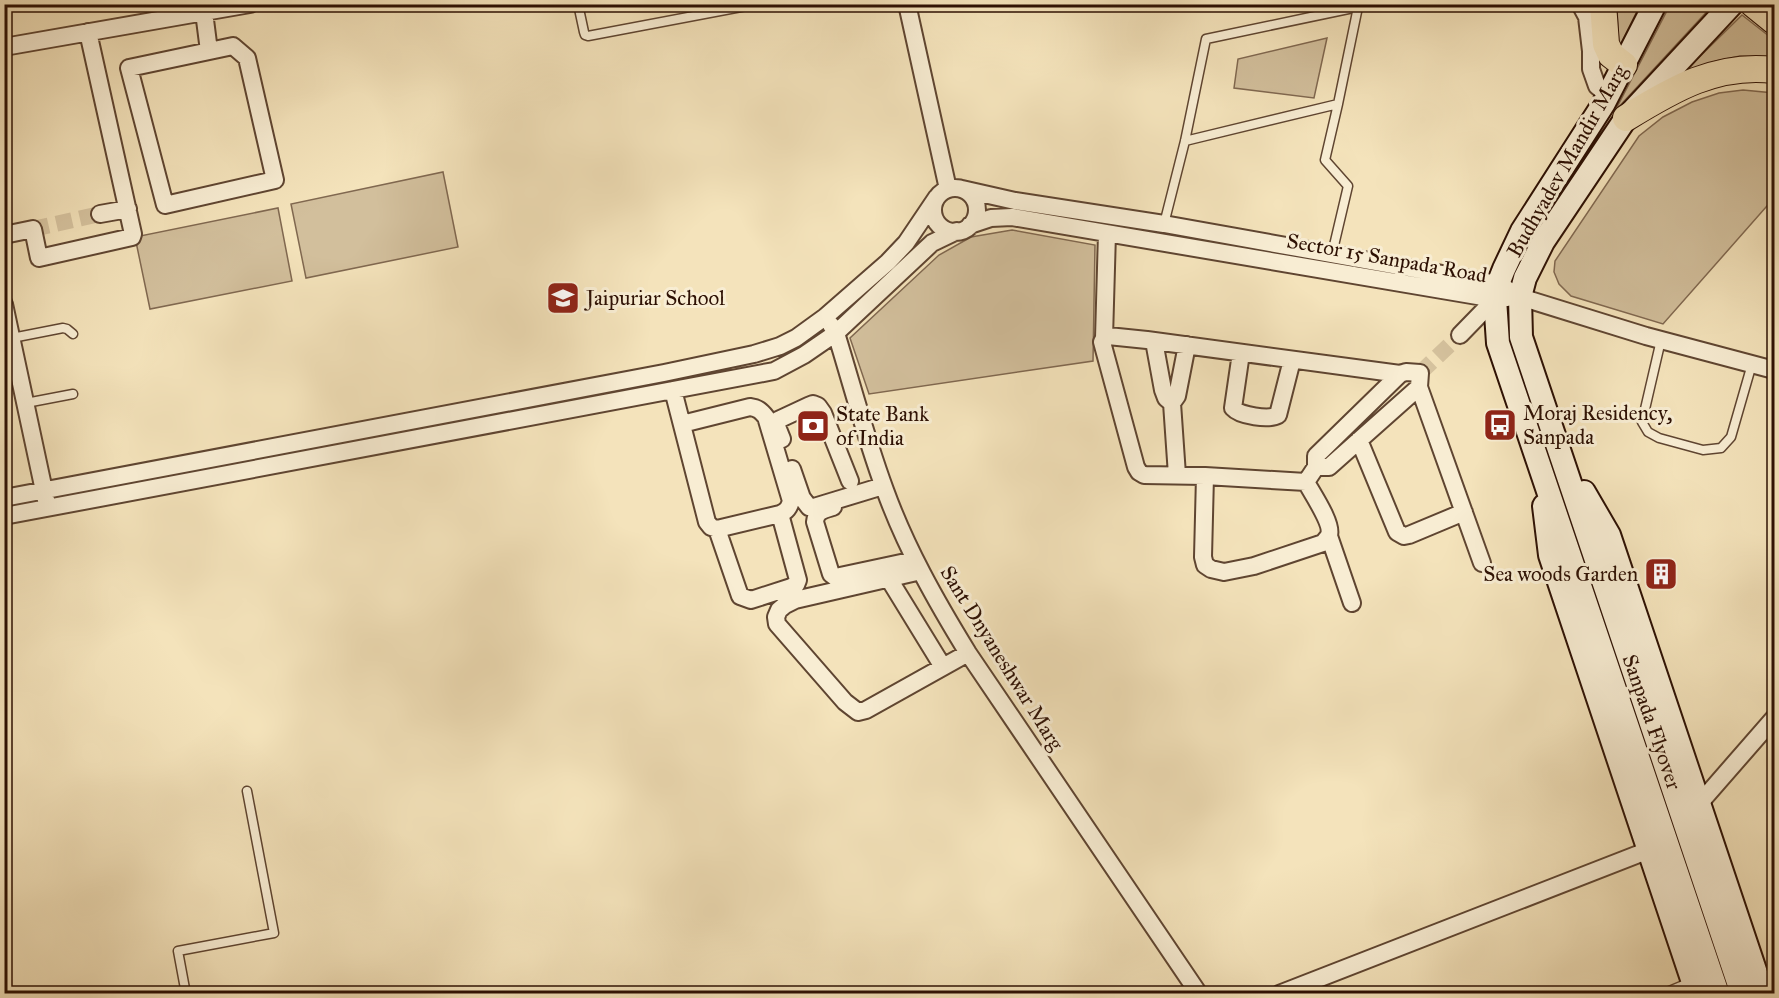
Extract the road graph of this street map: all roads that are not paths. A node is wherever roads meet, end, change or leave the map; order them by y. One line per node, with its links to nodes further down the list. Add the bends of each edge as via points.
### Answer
1 (250, 4): 10 (street)
2 (578, 4): 3 (lane, via 588,36)
3 (757, 4)
4 (906, 4): 21 (street)
5 (1580, 4): 17 (street, via 1587,17 1591,69 1597,86)
6 (1603, 4): 15 (main road, via 1606,44 1611,55)
7 (1655, 4): 15 (main road, Budhyadev Mandir Marg)
8 (1732, 4): 19 (main road, Budhyadev Mandir Marg)
9 (1753, 4): 11 (main road)
10 (204, 12): 12 (street); 14 (street)
11 (1774, 21)
12 (88, 32): 13 (street); 22 (street)
13 (4, 47)
14 (209, 51): 14 (street, via 129,68 165,205 275,180 247,58 232,46)
15 (1624, 65): 17 (main road, Budhyadev Mandir Marg)
16 (1774, 70): 19 (main road, via 1745,69 1691,81)
17 (1608, 95): 29 (main road, Budhyadev Mandir Marg, via 1522,231)
18 (1338, 104): 20 (lane); 20 (lane, via 1358,7 1206,39); 28 (lane, via 1325,160 1348,186)
19 (1626, 118): 30 (main road, Budhyadev Mandir Marg, via 1542,242)
20 (1185, 141): 24 (lane)
21 (949, 192): 24 (street, Sector 15 Sanpada Road); 25 (street, via 973,198 976,205 975,219); 25 (street, via 933,211 938,224 950,231); 32 (street, via 888,262)
22 (128, 209): 23 (street); 27 (street, via 132,237 39,258 33,229)
23 (100, 214)
24 (1164, 224): 28 (street, Sector 15 Sanpada Road)
25 (964, 228): 26 (street, Sector 15 Sanpada Road, via 991,218 1012,216); 33 (street, Sector 15 Sanpada Road, via 932,243)
26 (1107, 233): 29 (street, Sector 15 Sanpada Road); 37 (street)
27 (4, 235)
28 (1332, 254): 29 (street, Sector 15 Sanpada Road)
29 (1497, 292): 30 (street, Sector 15 Sanpada Road); 35 (street); 54 (main road, Budhyadev Mandir Marg, via 1498,343)
30 (1520, 297): 38 (street); 53 (main road, Budhyadev Mandir Marg, via 1521,337)
31 (4, 304): 36 (street)
32 (825, 317): 33 (street, Sant Dnyaneshwar Marg); 61 (street, via 796,338 754,354)
33 (836, 333): 47 (street, Sector 15 Sanpada Road, via 774,371); 60 (street, Sant Dnyaneshwar Marg)
34 (73, 334): 36 (lane, via 63,328)
35 (1460, 335)
36 (12, 338): 50 (street)
37 (1104, 338): 39 (street); 56 (street, via 1136,467 1144,475)
38 (1660, 340): 43 (street); 43 (lane, via 1642,422 1648,432 1659,438 1703,450 1722,448 1731,437)
39 (1154, 341): 40 (street); 49 (street, via 1163,390)
40 (1187, 345): 41 (street); 49 (street, via 1177,396)
41 (1241, 352): 42 (street); 42 (street, via 1233,408 1240,414 1272,418 1278,415)
42 (1292, 360): 45 (street)
43 (1752, 364): 44 (street)
44 (1774, 370)
45 (1400, 374): 46 (street, via 1420,373); 55 (street, via 1316,456)
46 (1419, 387): 52 (street); 64 (street)
47 (673, 390): 51 (street); 63 (street, Sector 15 Sanpada Road)
48 (73, 394): 50 (lane)
49 (1172, 403): 56 (street)
50 (26, 404): 61 (street)
51 (682, 424): 65 (street, via 750,407 761,411 790,501 790,507); 67 (street, via 707,522)
52 (1359, 440): 55 (street, via 1329,467); 64 (street, via 1394,528 1401,535)
53 (1560, 452): 79 (main road, via 1609,535); 87 (main road, Sanpada Flyover)
54 (1538, 459): 80 (main road, via 1550,555); 86 (main road, Sanpada Flyover)
55 (1316, 467): 59 (street)
56 (1177, 475): 57 (street)
57 (1205, 476): 59 (street); 68 (street, via 1203,557 1211,569 1224,572 1254,566 1323,543)
58 (850, 481): 60 (street, via 818,406 813,404 778,420 776,424 802,498 809,507)
59 (1306, 482): 68 (street, via 1327,520)
60 (884, 488): 70 (street, Sant Dnyaneshwar Marg); 70 (street, via 816,516 828,569 835,577)
61 (44, 490): 62 (street); 63 (street)
62 (4, 498)
63 (47, 508): 66 (street, Sector 15 Sanpada Road)
64 (1464, 512): 69 (street)
65 (780, 514): 67 (street); 67 (street, via 798,580 796,585 751,600 740,596)
66 (4, 516)
67 (717, 529)
68 (1329, 536): 73 (street)
69 (1482, 562)
70 (918, 566): 71 (street); 72 (street, Sant Dnyaneshwar Marg)
71 (889, 579): 74 (street); 76 (street, via 785,604 776,617 777,624 858,712)
72 (936, 600): 74 (street); 75 (street, Sant Dnyaneshwar Marg)
73 (1352, 603)
74 (911, 615): 76 (street)
75 (968, 653): 76 (street); 83 (street, Sant Dnyaneshwar Marg)
76 (943, 667)
77 (1774, 718): 79 (street)
78 (247, 791): 82 (lane, via 274,933 178,951)
79 (1699, 804): 88 (main road)
80 (1649, 850): 81 (main road); 84 (street)
81 (1695, 987): 85 (lane)
82 (186, 993)
83 (1199, 993)
84 (1279, 993)
85 (1662, 993)
86 (1718, 993)
87 (1742, 993)
88 (1763, 993)

